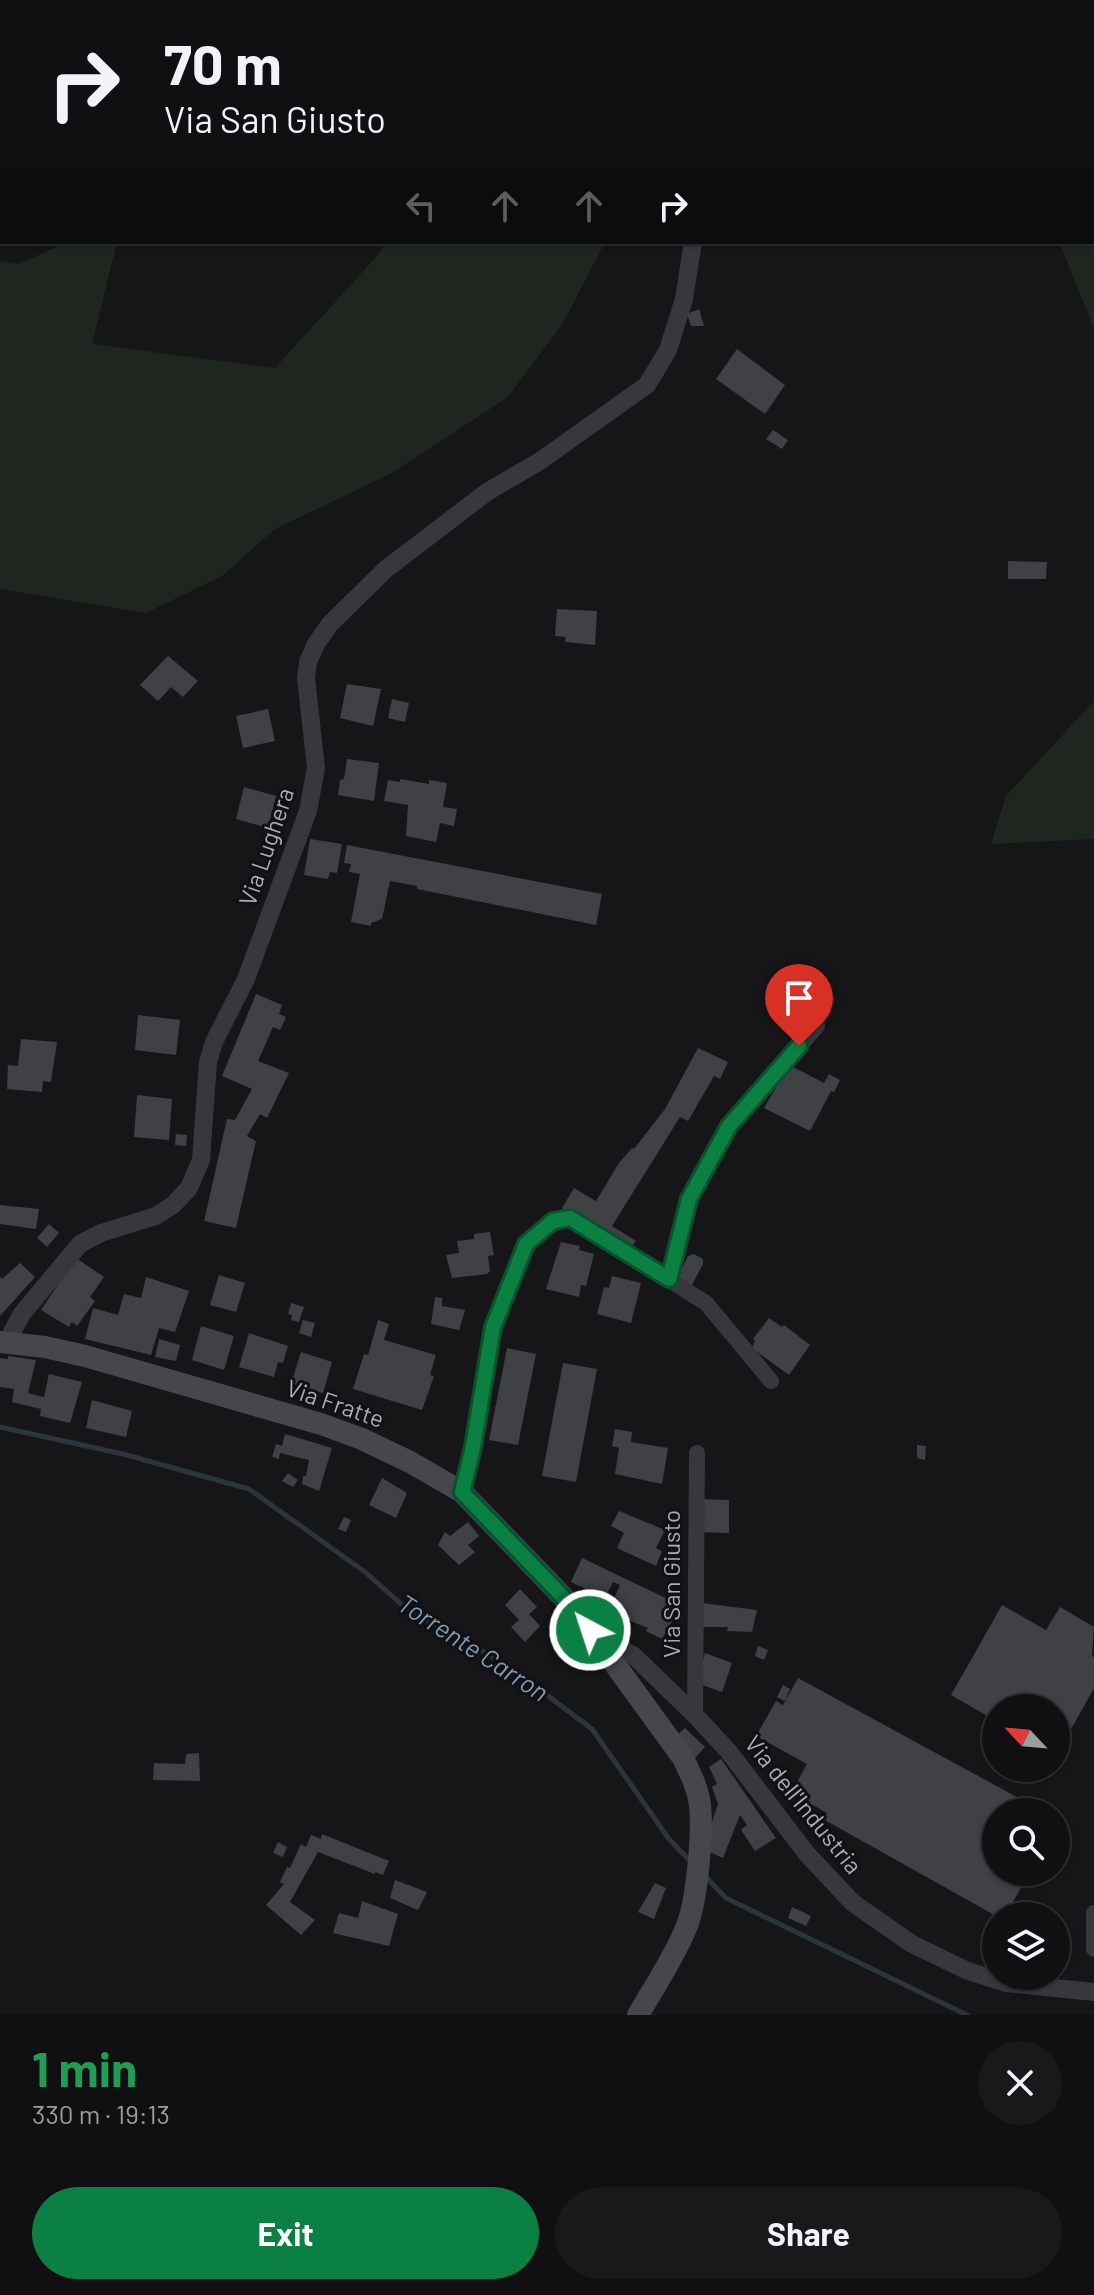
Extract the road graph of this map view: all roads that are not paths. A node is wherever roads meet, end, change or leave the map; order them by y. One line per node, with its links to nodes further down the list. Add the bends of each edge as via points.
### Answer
1 (693, 244): 4 (street, Via Lughera, via 684,299 668,350 647,385 487,492 386,569 316,644 306,678 316,768 308,811 246,979 214,1042 201,1160 189,1188 156,1216 80,1244)
2 (817, 1026): 3 (street, via 729,1126 689,1199)
3 (669, 1279): 5 (street, via 706,1303); 7 (street, via 570,1218 553,1221 526,1244 493,1327)
4 (3, 1342): 7 (main road, Via Fratte, via 85,1356 321,1424 410,1462)
5 (771, 1381)
6 (697, 1453): 9 (street, Via San Giusto)
7 (462, 1492): 8 (main road, Via Fratte)
8 (590, 1630): 9 (street, Via dell'Industria, via 634,1656); 13 (main road, Via Fratte, via 683,1758 700,1804 693,1907)
9 (695, 1715): 12 (street, Via dell'Industria, via 853,1903 912,1944 1006,1983)
10 (1094, 1913): 11 (street)
11 (1094, 1949)
12 (1094, 1992)
13 (638, 2015)

